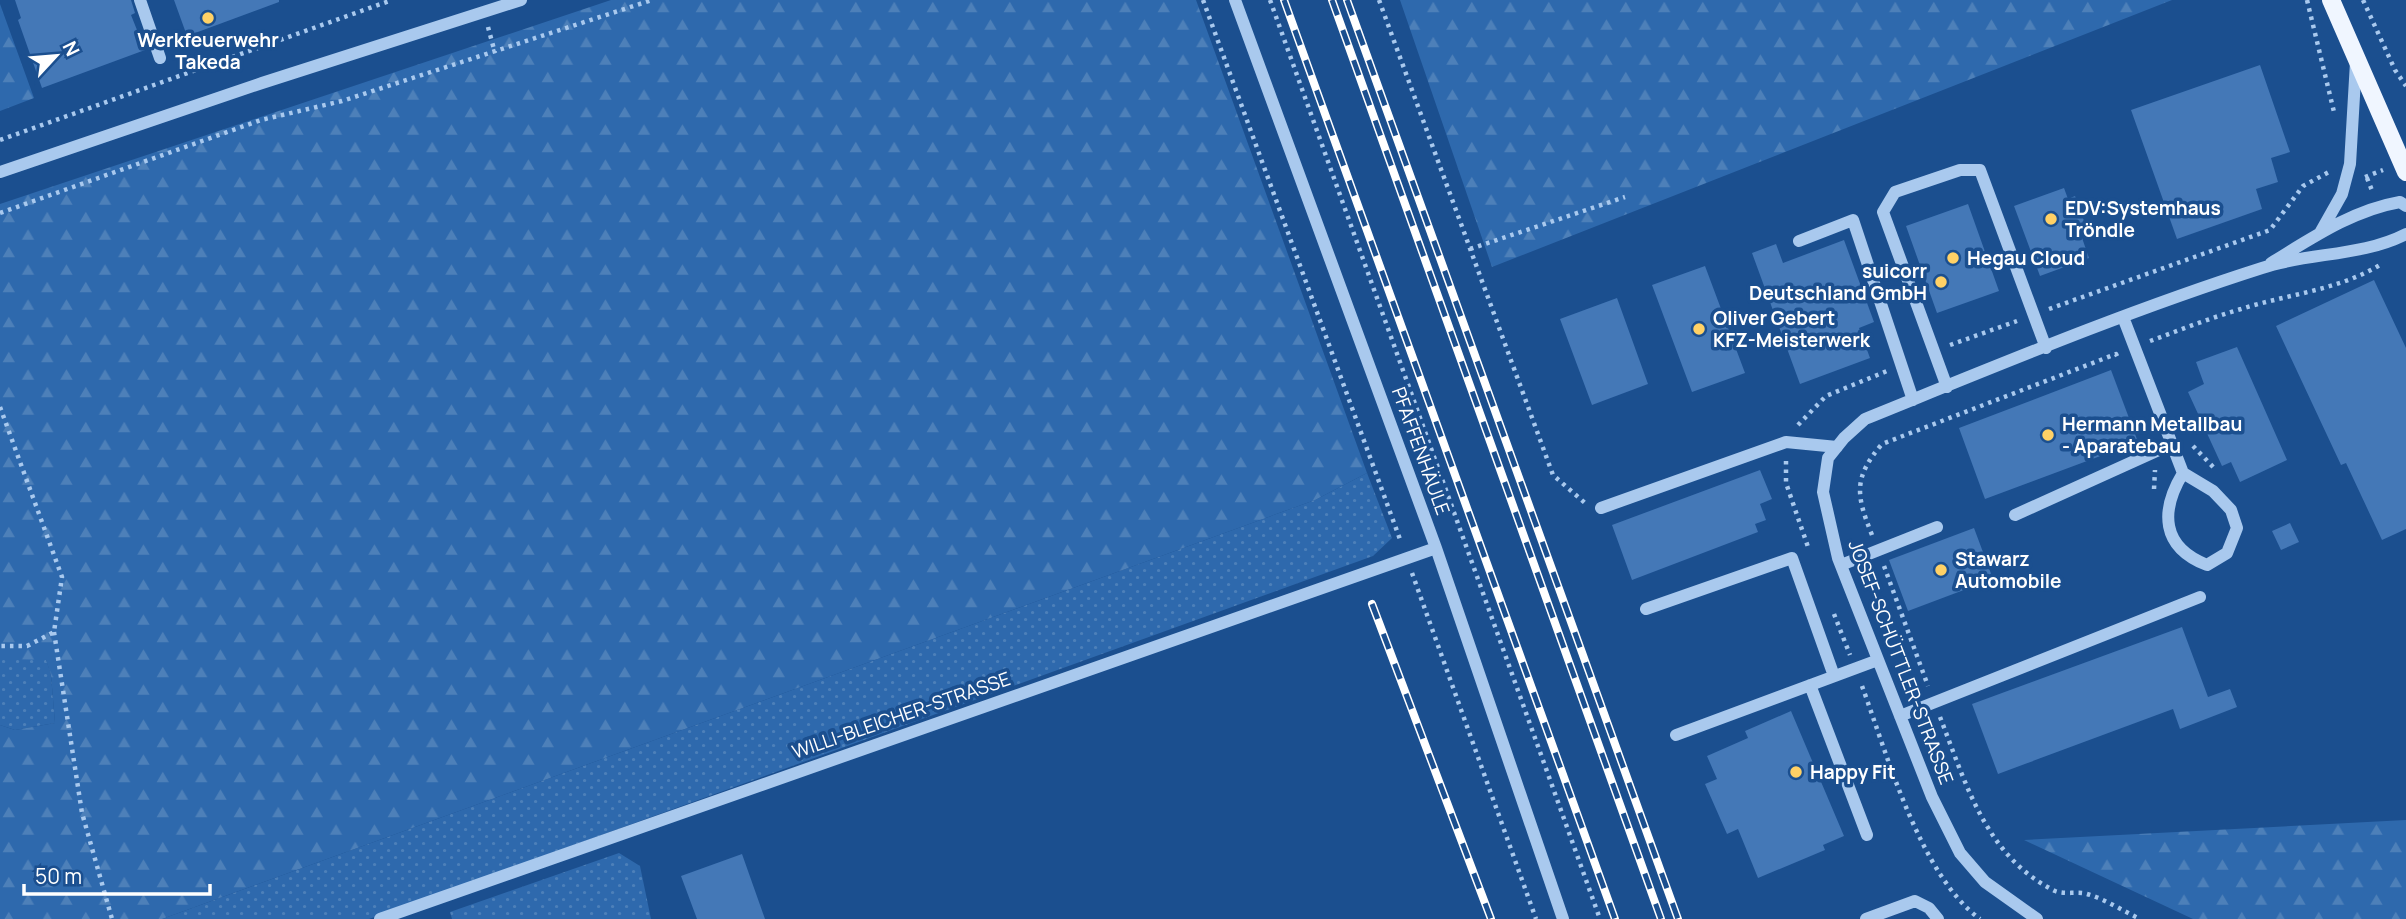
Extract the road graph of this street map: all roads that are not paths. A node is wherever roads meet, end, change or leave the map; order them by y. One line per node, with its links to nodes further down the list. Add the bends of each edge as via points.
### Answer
1 (140, 0): 5 (street)
2 (521, 0): 8 (street)
3 (1235, 0): 24 (street, PFAFFENHÄULE)
4 (2331, 0): 6 (main road)
5 (160, 58)
6 (2356, 58): 7 (main road); 10 (street, JOSEF-SCHÜTTLER-STRASSE, via 2348,173)
7 (2404, 167)
8 (0, 172)
9 (2406, 206): 10 (street, JOSEF-SCHÜTTLER-STRASSE, via 2400,202 2377,206)
10 (2320, 233): 13 (street, JOSEF-SCHÜTTLER-STRASSE)
11 (2406, 234): 13 (street, JOSEF-SCHÜTTLER-STRASSE, via 2384,245)
12 (1798, 241): 17 (street, via 1853,220)
13 (2265, 267): 14 (street, JOSEF-SCHÜTTLER-STRASSE)
14 (2123, 317): 15 (street, JOSEF-SCHÜTTLER-STRASSE); 18 (street)
15 (2046, 348): 16 (street, JOSEF-SCHÜTTLER-STRASSE); 16 (street, via 1980,170 1960,170 1895,192 1884,212)
16 (1947, 387): 17 (street, JOSEF-SCHÜTTLER-STRASSE)
17 (1913, 400): 19 (street, JOSEF-SCHÜTTLER-STRASSE, via 1865,419)
18 (2172, 444): 20 (street); 22 (street)
19 (1837, 447): 21 (street, via 1786,442); 25 (street, JOSEF-SCHÜTTLER-STRASSE, via 1828,458 1823,492)
20 (2183, 473): 20 (street, via 2170,495 2168,524 2174,544 2187,558 2207,565 2227,553 2237,528 2222,500)
21 (1601, 508)
22 (2015, 515)
23 (1937, 527): 25 (street)
24 (1436, 548): 34 (street, WILLI-BLEICHER-STRASSE); 35 (street, PFAFFENHÄULE)
25 (1841, 565): 28 (street, JOSEF-SCHÜTTLER-STRASSE)
26 (2200, 597): 31 (street)
27 (1646, 609): 29 (street, via 1792,558)
28 (1878, 660): 29 (street); 31 (street, JOSEF-SCHÜTTLER-STRASSE)
29 (1834, 677): 30 (street)
30 (1810, 685): 32 (street); 33 (street)
31 (1900, 716): 38 (street, JOSEF-SCHÜTTLER-STRASSE, via 1960,853 1985,882)
32 (1676, 735)
33 (1867, 835)
34 (380, 919)
35 (1563, 919)
36 (1866, 919): 37 (street, via 1915,901)
37 (1938, 919)
38 (2036, 919)

